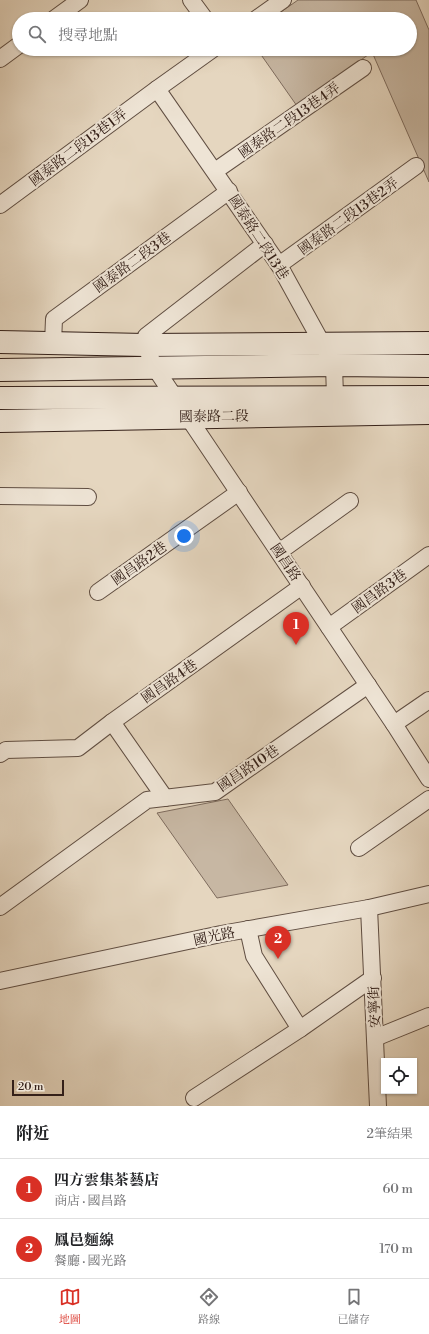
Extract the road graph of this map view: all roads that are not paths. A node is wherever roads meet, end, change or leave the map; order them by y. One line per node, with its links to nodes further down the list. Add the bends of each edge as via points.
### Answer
1 (80, 0): 4 (street)
2 (191, 0): 5 (street)
3 (283, 0): 6 (street)
4 (64, 12)
5 (200, 12)
6 (266, 12)
7 (12, 50): 9 (street)
8 (203, 56): 11 (street, 國泰路二段13巷1弄)
9 (0, 59)
10 (363, 68): 13 (street, 國泰路二段13巷4弄)
11 (157, 89): 13 (street, 國泰路二段13巷); 15 (street, 國泰路二段13巷1弄)
12 (416, 166): 17 (street, 國泰路二段13巷2弄)
13 (215, 171): 14 (street, 國泰路二段13巷)
14 (229, 191): 16 (street, 國泰路二段13巷); 19 (street, 國泰路二段3巷, via 54,319)
15 (0, 205)
16 (265, 244): 17 (street, 國泰路二段13巷); 22 (street, via 146,336)
17 (279, 265): 20 (street, 國泰路二段13巷)
18 (0, 342): 19 (street)
19 (53, 343): 22 (street)
20 (322, 343): 21 (street); 22 (street); 23 (street, 國泰路二段13巷)
21 (429, 343)
22 (145, 345): 25 (street, 國昌路)
23 (334, 366): 24 (street); 25 (street); 28 (street, 國泰路二段13巷)
24 (429, 366)
25 (155, 368): 26 (street); 27 (street, 國昌路)
26 (0, 370)
27 (175, 397): 28 (street, 國泰路二段); 30 (street, 國泰路二段); 32 (street, 國昌路)
28 (335, 397): 29 (street, 國泰路二段)
29 (429, 397)
30 (0, 398)
31 (429, 413): 32 (street, 國泰路二段)
32 (188, 417): 33 (street, 國泰路二段); 34 (street, 國昌路)
33 (0, 420)
34 (239, 492): 38 (street, 國昌路); 41 (street, 國昌路2巷)
35 (0, 496): 36 (street)
36 (88, 497)
37 (350, 501): 38 (street)
38 (279, 552): 40 (street, 國昌路)
39 (429, 555): 42 (street, 國昌路3巷)
40 (302, 586): 42 (street, 國昌路); 45 (street, 國昌路4巷)
41 (98, 592)
42 (329, 627): 43 (street, 國昌路)
43 (368, 685): 46 (street, 國昌路); 49 (street, 國昌路10巷, via 215,792)
44 (429, 700): 46 (street)
45 (112, 722): 47 (street, 國昌路4巷, via 78,748 6,750); 49 (street)
46 (394, 724): 48 (street, 國昌路)
47 (0, 754)
48 (429, 779)
49 (165, 798): 53 (street, 國昌路10巷, via 147,800)
50 (429, 799): 51 (street)
51 (359, 848)
52 (429, 894): 54 (street, 國光路)
53 (0, 906)
54 (369, 908): 55 (street, 國光路); 56 (street, 安寧街)
55 (248, 929): 57 (street, 國光路); 59 (street, via 254,956)
56 (373, 978): 59 (street); 60 (street, 安寧街)
57 (0, 981)
58 (429, 1016): 60 (street)
59 (300, 1029): 61 (street)
60 (375, 1038): 62 (street, 安寧街)
61 (194, 1098)
62 (378, 1106)

